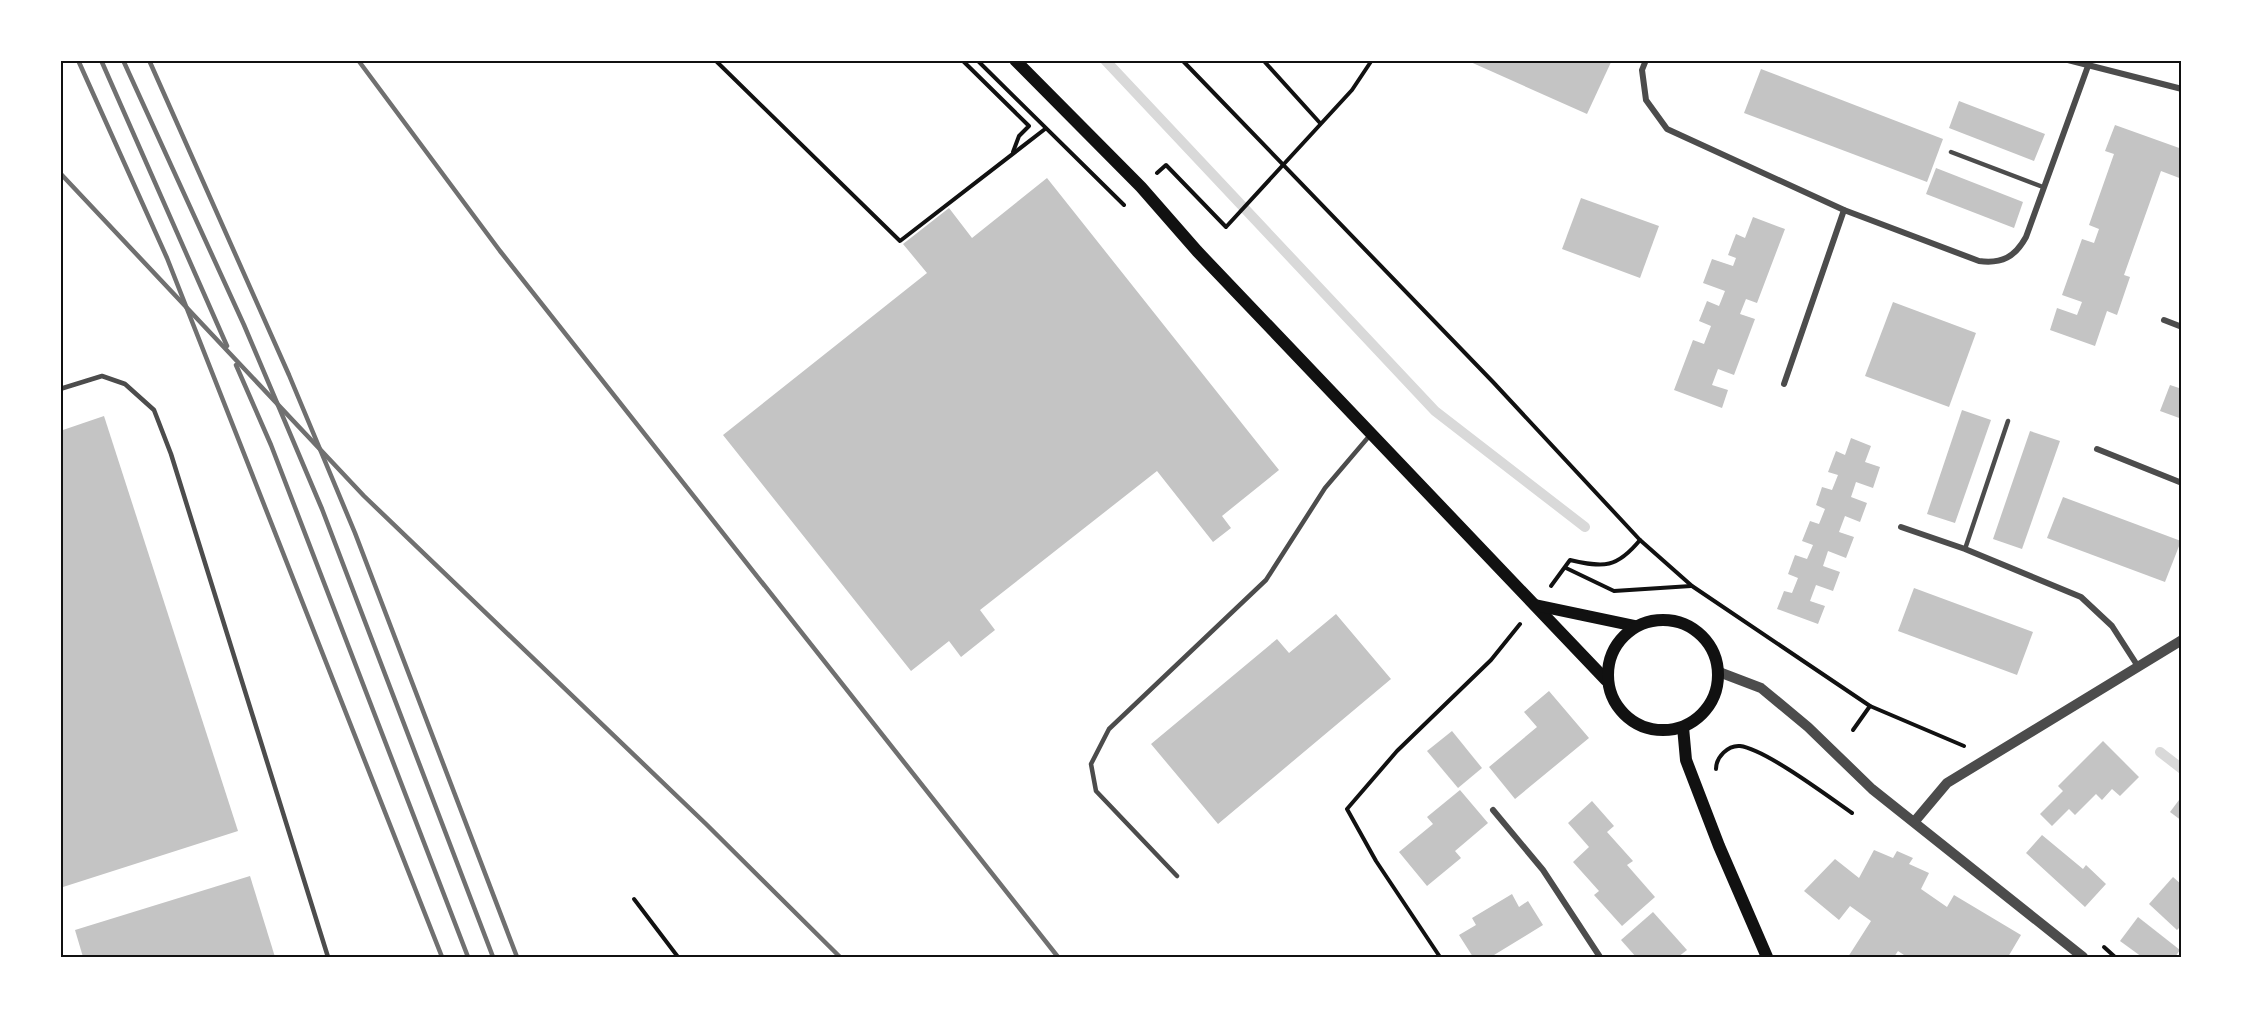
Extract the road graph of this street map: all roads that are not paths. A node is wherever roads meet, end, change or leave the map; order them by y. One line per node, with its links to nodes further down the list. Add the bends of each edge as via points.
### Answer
1 (1015, 60): 14 (main road, via 1141,187)
2 (1646, 60): 8 (street, via 1642,70 1646,100 1667,129)
3 (2068, 60): 4 (street)
4 (2088, 66): 5 (street); 7 (street)
5 (2182, 89)
6 (1951, 152): 7 (lane)
7 (2043, 187): 8 (street, via 2019,249 1992,263)
8 (1844, 210): 11 (street)
9 (2164, 320): 10 (street)
10 (2182, 327)
11 (1784, 384)
12 (60, 389): 29 (lane, via 102,376 125,384 154,410)
13 (2008, 422): 18 (lane)
14 (1371, 435): 19 (main road); 28 (lane, via 1325,488 1266,580 1109,729 1091,764 1096,791)
15 (2097, 449): 16 (street)
16 (2182, 483)
17 (1901, 527): 18 (street)
18 (1965, 549): 22 (street, via 2081,597 2112,626)
19 (1535, 605): 20 (main road); 24 (main road)
20 (1635, 626): 23 (main road, via 1663,618 1690,626 1711,645); 24 (main road, via 1613,648)
21 (2182, 640): 22 (street)
22 (2139, 668): 27 (street, via 1947,783)
23 (1719, 672): 25 (main road, via 1716,695 1703,715); 27 (street, via 1761,688 1872,789)
24 (1606, 680): 25 (main road, via 1615,705 1633,723 1658,731)
25 (1683, 727): 31 (main road, via 1686,760)
26 (1493, 810): 30 (street, via 1544,870)
27 (1915, 821): 32 (street)
28 (1177, 876)
29 (328, 957)
30 (1600, 957)
31 (1767, 957)
32 (2083, 957)

